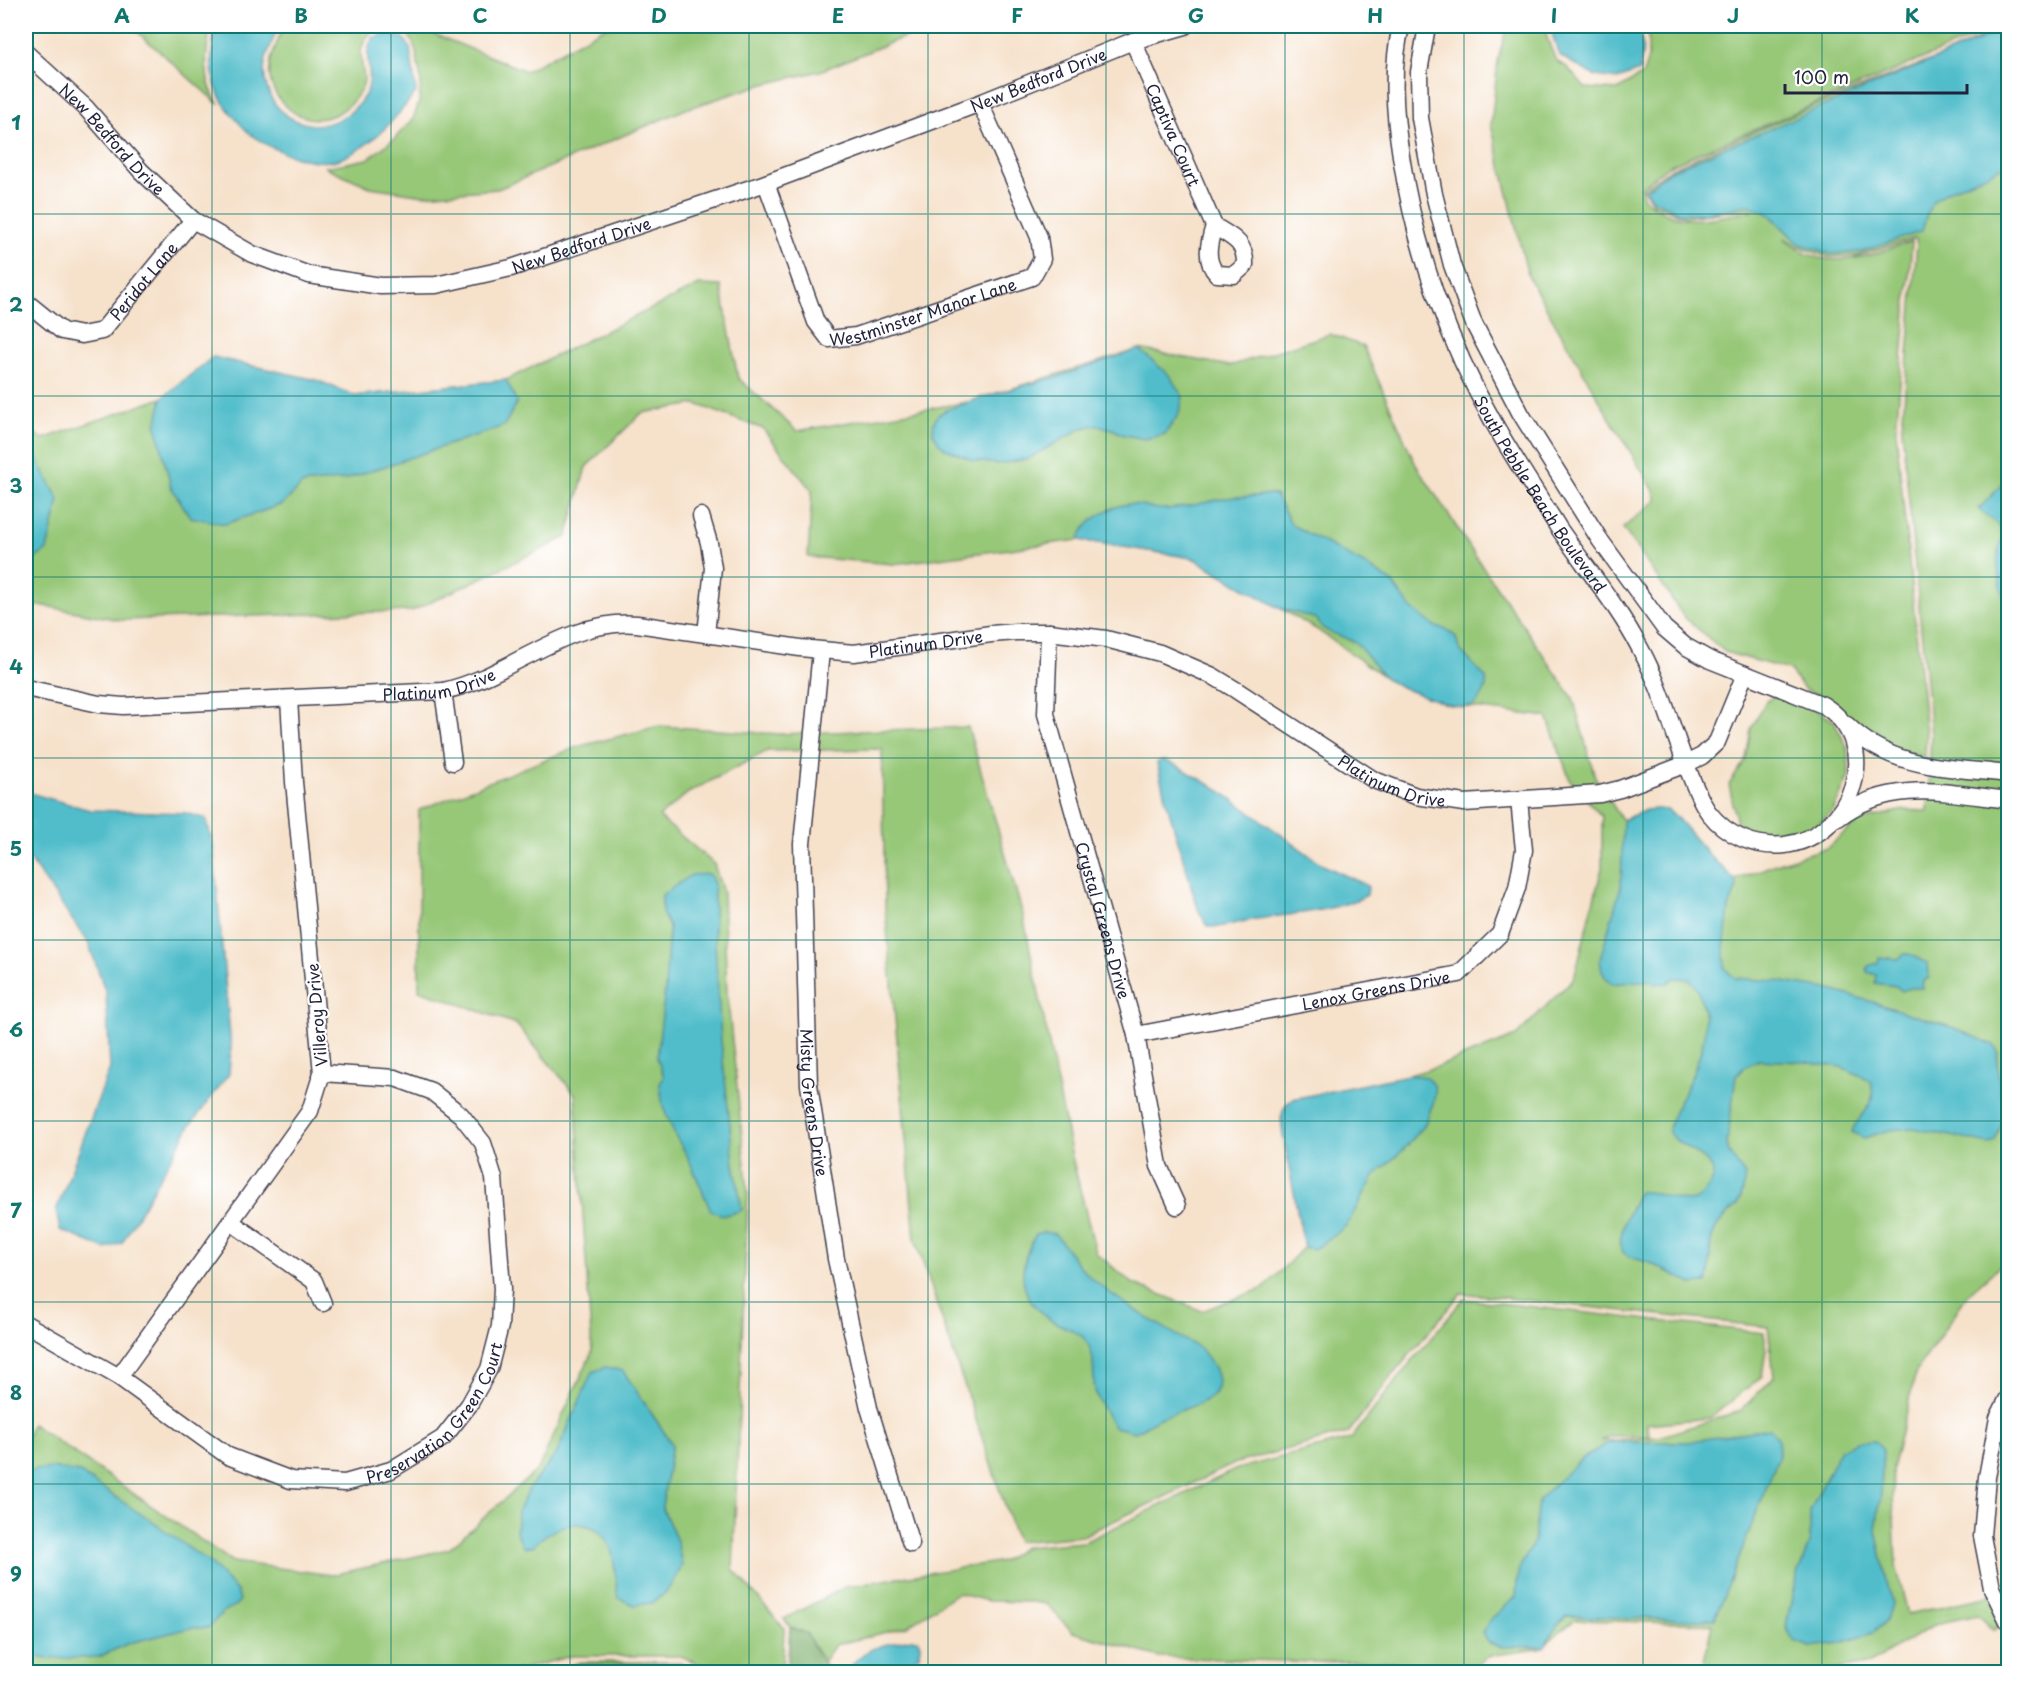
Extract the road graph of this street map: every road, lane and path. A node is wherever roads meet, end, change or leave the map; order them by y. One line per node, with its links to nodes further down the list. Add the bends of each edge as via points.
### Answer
1 (1185, 26): 4 (street, New Bedford Drive)
2 (1401, 26): 13 (street, South Pebble Beach Boulevard, via 1394,66 1396,121 1407,197 1432,286 1462,361 1494,424)
3 (1427, 26): 12 (street, South Pebble Beach Boulevard, via 1419,72 1420,118 1452,265 1474,324 1521,414)
4 (1133, 42): 6 (street, New Bedford Drive); 9 (street, Captiva Court)
5 (26, 53): 8 (street, New Bedford Drive, via 86,108 141,171)
6 (980, 103): 7 (street, New Bedford Drive); 7 (street, Westminster Manor Lane, via 1039,237 1042,259 1032,277 856,336 829,339 816,322)
7 (766, 183): 8 (street, New Bedford Drive, via 511,268 436,285 381,286 309,274 252,254)
8 (193, 220): 10 (street, Peridot Lane, via 102,331 81,336 62,332)
9 (1214, 226)
10 (26, 302)
11 (701, 516): 15 (street, via 713,568)
12 (1600, 540): 13 (street); 17 (street, South Pebble Beach Boulevard, via 1673,637 1705,657)
13 (1578, 555): 23 (street, South Pebble Beach Boulevard, via 1641,649)
14 (1049, 632): 16 (street, Platinum Drive, via 991,633 864,653); 25 (street, Platinum Drive, via 1113,640 1187,664 1236,690 1360,772 1402,792 1450,802); 28 (street, Crystal Greens Drive, via 1046,714)
15 (706, 634): 16 (street, Platinum Drive); 19 (street, Platinum Drive, via 624,623 599,626 572,634 476,681)
16 (821, 651): 36 (street, Misty Greens Drive, via 802,844 809,1085 836,1259 869,1408)
17 (1745, 674): 21 (street, South Pebble Beach Boulevard, via 1815,701); 23 (street, Platinum Drive, via 1717,742)
18 (26, 688): 20 (street, Platinum Drive, via 114,706)
19 (442, 691): 20 (street, Platinum Drive); 22 (street)
20 (289, 699): 29 (street, Villeroy Drive)
21 (1839, 716): 24 (street, South Pebble Beach Boulevard, via 1866,742 1896,757 1927,765); 27 (street, via 1854,747 1855,774 1848,796)
22 (453, 762)
23 (1686, 764): 25 (street, Platinum Drive, via 1610,792); 27 (street, South Pebble Beach Boulevard, via 1710,814 1743,840 1783,845 1812,837)
24 (2008, 774)
25 (1519, 800): 28 (street, Lenox Greens Drive, via 1524,850 1517,888 1500,934 1459,974)
26 (2008, 801): 27 (street, South Pebble Beach Boulevard, via 1903,792 1864,802)
27 (1831, 825)
28 (1136, 1035): 30 (street, Crystal Greens Drive, via 1159,1166)
29 (322, 1073): 31 (street, Villeroy Drive, via 310,1111); 34 (street, Preservation Green Court, via 395,1078 431,1091 461,1115 483,1143 494,1178 502,1290 500,1326 489,1369 469,1405 443,1438 391,1470 345,1483 291,1480 228,1456)
30 (1178, 1206)
31 (231, 1222): 32 (street, via 314,1281); 34 (street, Villeroy Drive)
32 (322, 1303)
33 (26, 1324): 34 (street, Preservation Green Court)
34 (119, 1377)
35 (2008, 1398): 37 (street, via 1998,1418 1982,1536 1992,1588)
36 (911, 1544)
37 (2008, 1621)

